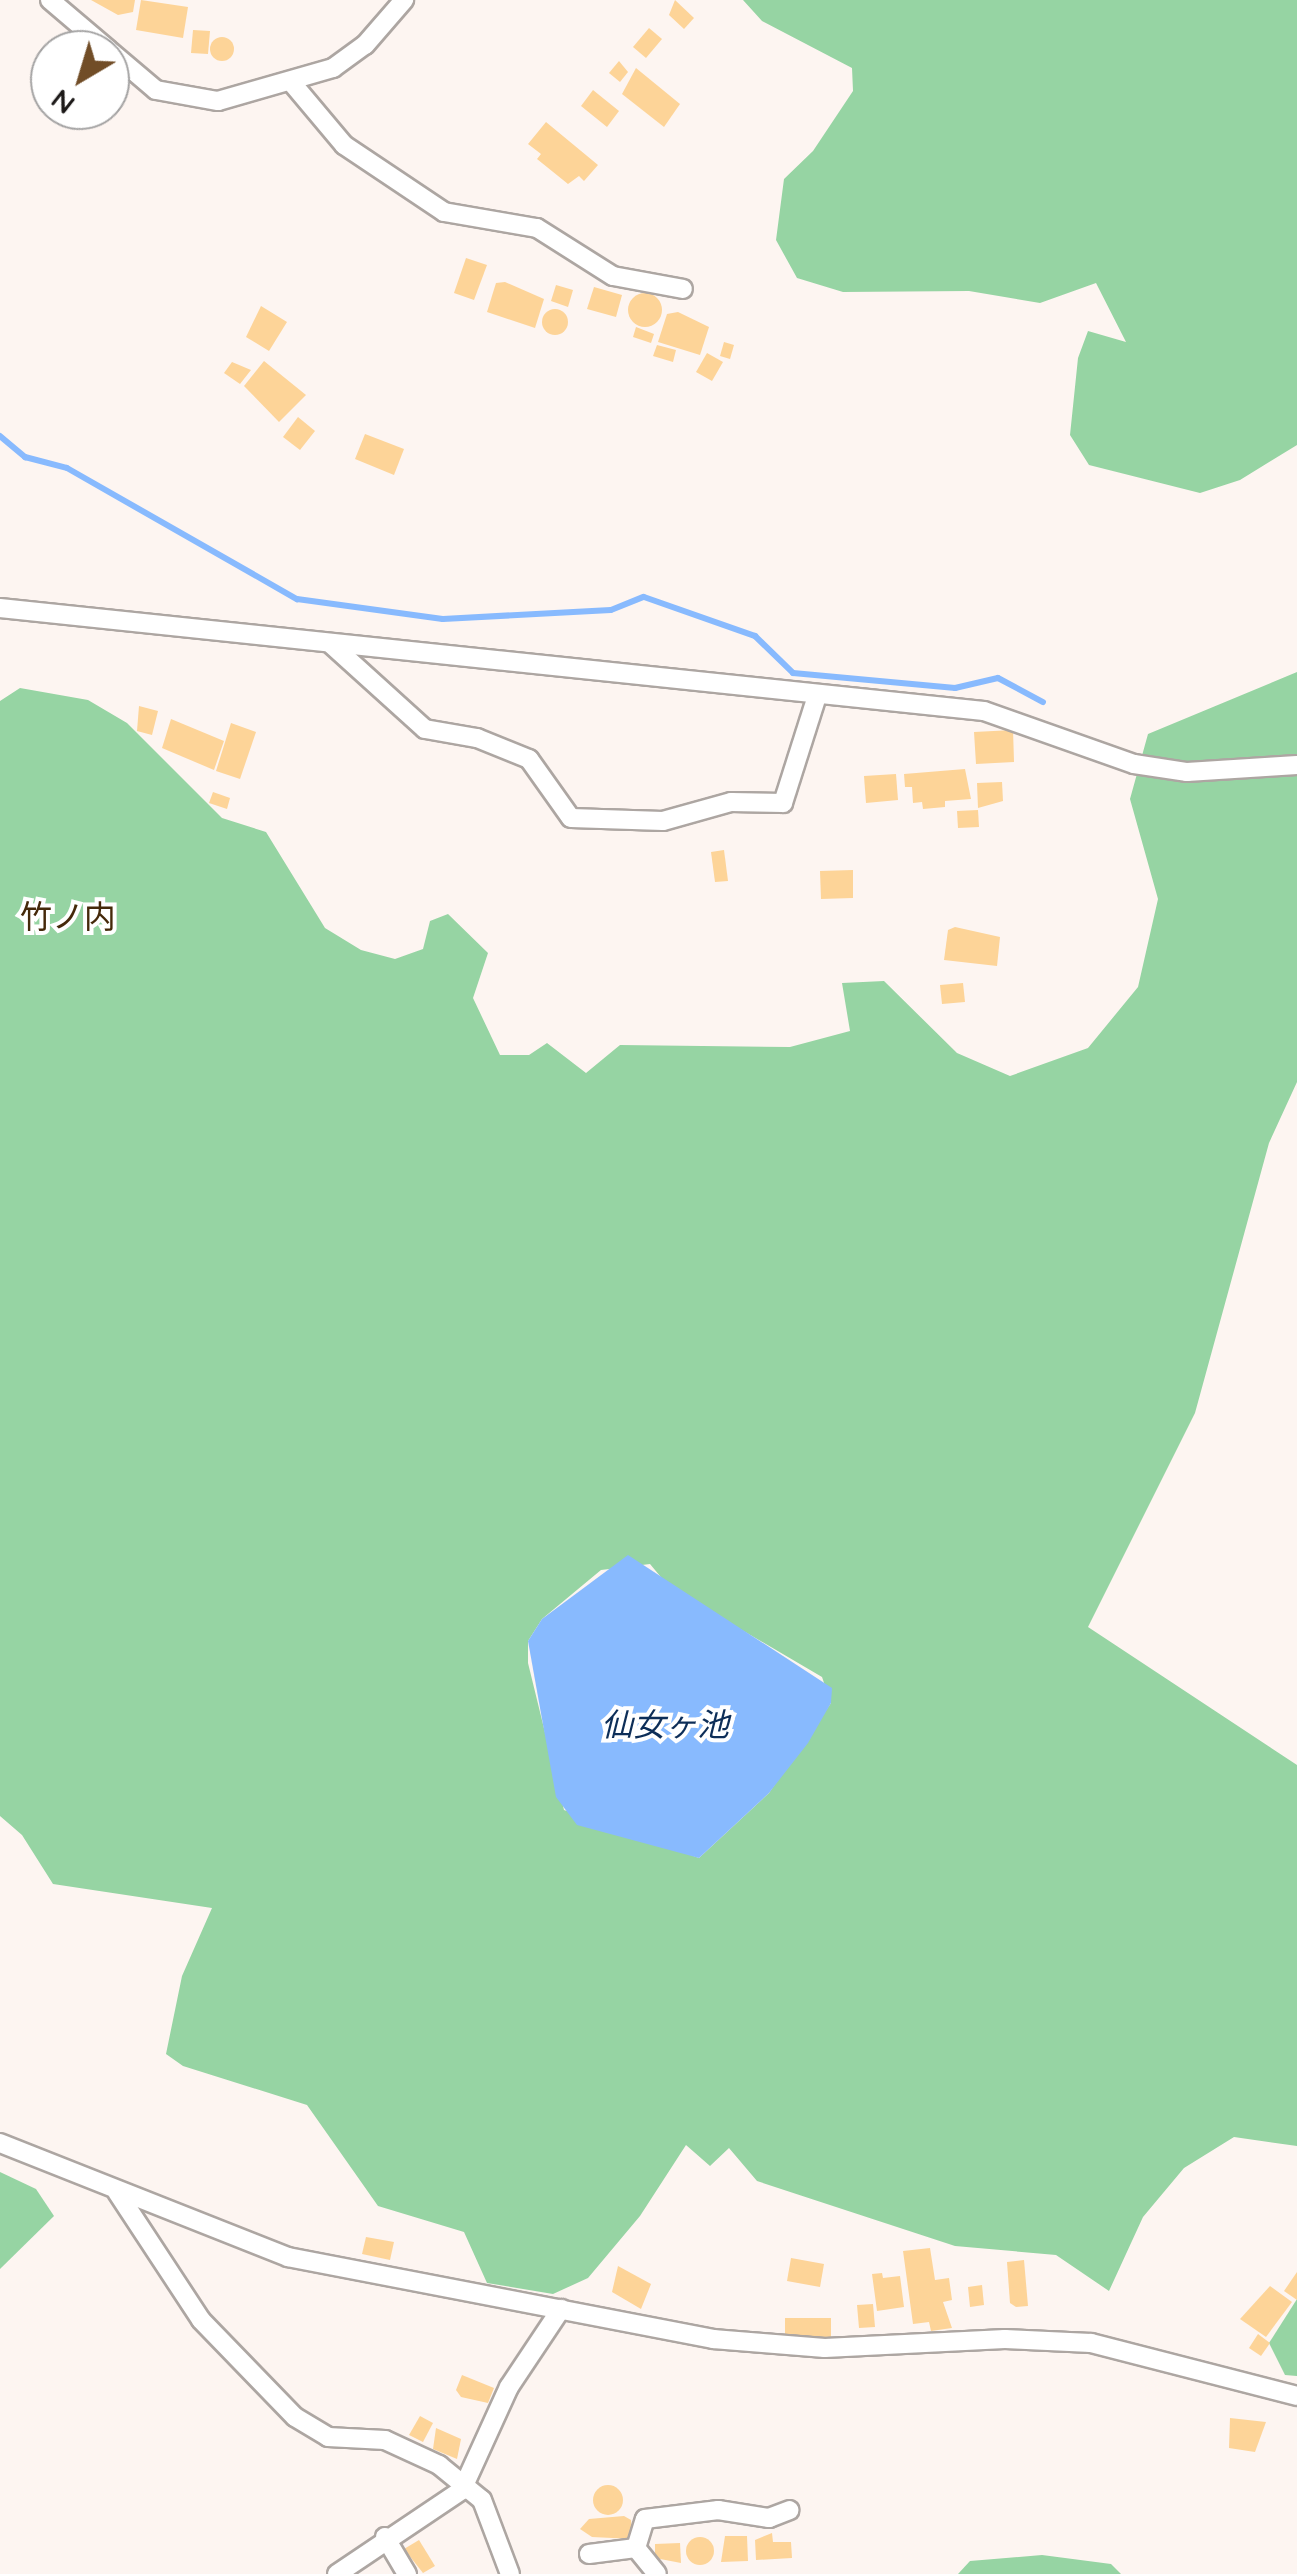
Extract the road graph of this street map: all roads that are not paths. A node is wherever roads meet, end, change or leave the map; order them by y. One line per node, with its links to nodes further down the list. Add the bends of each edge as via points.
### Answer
1 (50, 0): 3 (street)
2 (404, 0): 5 (street, via 353,56)
3 (85, 30)
4 (130, 68): 5 (street, via 156,90 194,102)
5 (292, 83): 6 (street, via 344,145 444,212 537,228 613,276)
6 (683, 289)
7 (0, 608): 8 (street)
8 (332, 645): 9 (street); 9 (street, via 425,729 476,738 530,759 572,818 663,821 731,802 792,804)
9 (818, 696): 10 (street, via 984,711 1134,764 1187,772)
10 (1297, 765)
11 (0, 2143): 12 (street)
12 (117, 2192): 13 (street, via 288,2257); 15 (street, via 201,2320 295,2417 328,2437 385,2440 438,2464)
13 (561, 2309): 14 (street, via 714,2339 825,2348 1004,2338 1092,2343); 15 (street, via 509,2388)
14 (1297, 2396)
15 (462, 2490): 17 (street); 22 (street, via 482,2500)
16 (790, 2510): 18 (street, via 769,2518 718,2510 646,2519)
17 (385, 2537): 20 (street); 21 (street)
18 (636, 2548): 19 (street); 23 (street)
19 (589, 2554)
20 (337, 2574)
21 (407, 2574)
22 (510, 2574)
23 (658, 2574)

